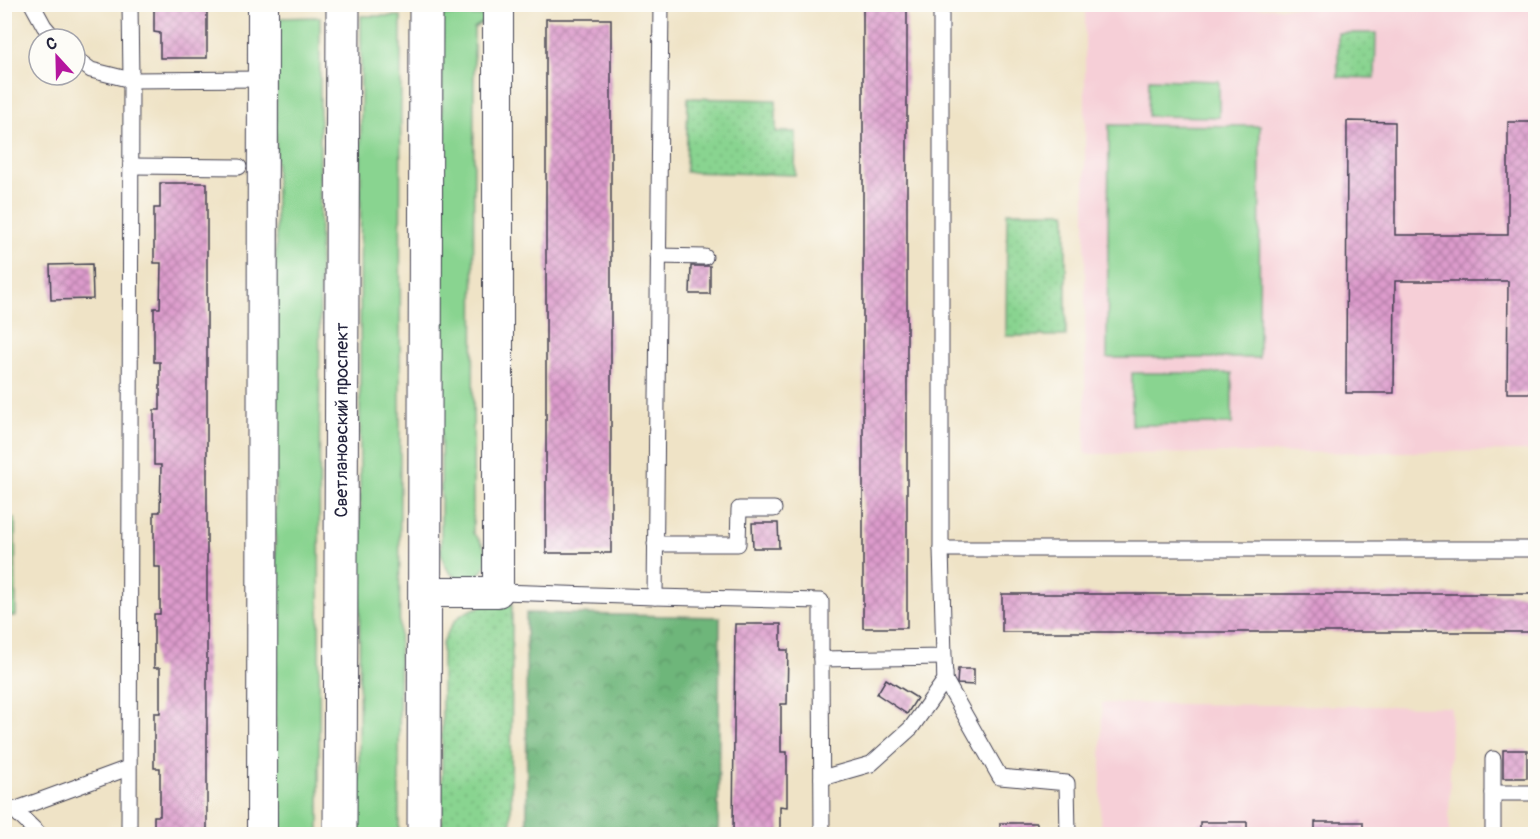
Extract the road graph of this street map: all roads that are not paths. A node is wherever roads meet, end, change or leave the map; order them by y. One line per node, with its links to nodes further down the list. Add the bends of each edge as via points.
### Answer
1 (32, 4): 9 (lane)
2 (130, 4): 12 (lane)
3 (263, 4): 11 (street)
4 (344, 4): 36 (main road, Светлановский проспект)
5 (426, 4): 21 (main road)
6 (498, 4): 22 (street)
7 (661, 4): 15 (lane)
8 (941, 4): 19 (lane)
9 (45, 27)
10 (87, 66): 12 (lane)
11 (263, 79): 12 (lane); 35 (street)
12 (131, 81): 13 (lane)
13 (131, 166): 14 (lane); 28 (lane)
14 (239, 166)
15 (658, 256): 16 (lane); 18 (lane)
16 (705, 257)
17 (774, 508): 18 (lane, via 739,509 738,543)
18 (655, 544): 23 (lane)
19 (941, 549): 20 (lane); 24 (lane)
20 (1536, 549)
21 (424, 592): 22 (street); 37 (main road)
22 (498, 592): 23 (lane)
23 (655, 597): 25 (lane, via 821,601)
24 (944, 657): 25 (lane); 26 (lane)
25 (821, 659): 29 (lane)
26 (945, 680): 29 (lane, via 911,728 871,764); 39 (lane, via 1000,777 1068,783)
27 (1493, 759): 30 (lane)
28 (128, 768): 32 (lane); 34 (lane)
29 (822, 778): 38 (lane)
30 (1493, 793): 31 (lane); 40 (lane)
31 (1536, 793)
32 (9, 810): 33 (lane)
33 (39, 834)
34 (129, 834)
35 (262, 834)
36 (340, 834)
37 (424, 834)
38 (822, 834)
39 (1068, 834)
40 (1493, 834)

